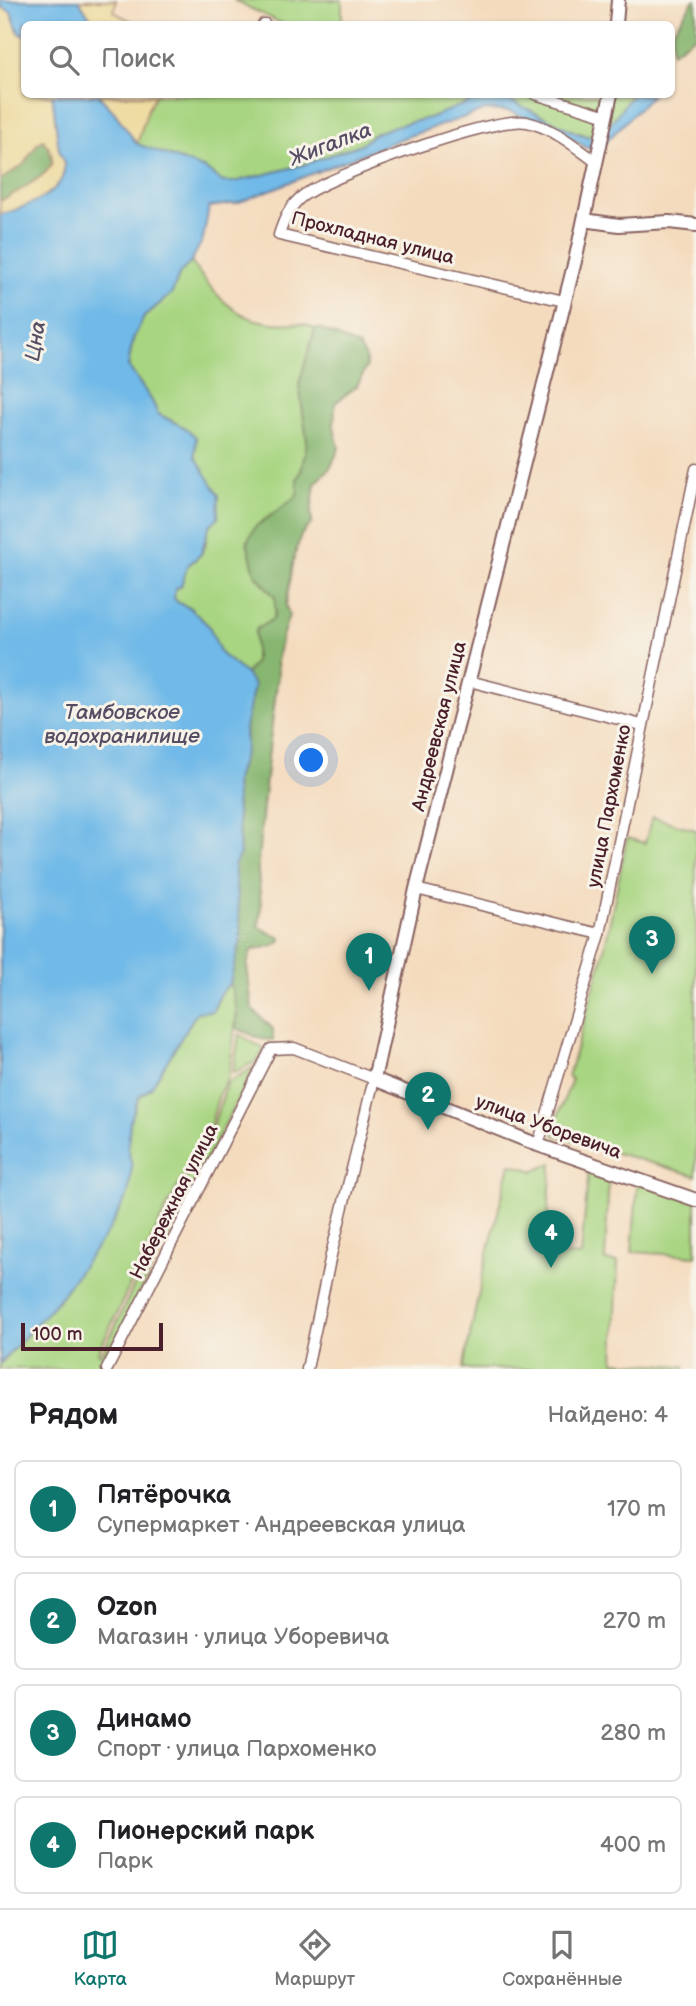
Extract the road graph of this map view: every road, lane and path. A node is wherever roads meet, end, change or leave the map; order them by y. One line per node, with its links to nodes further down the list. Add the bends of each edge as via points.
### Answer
1 (618, 0): 2 (street)
2 (616, 21)
3 (545, 98): 5 (street)
4 (610, 98): 5 (street, Андреевская улица)
5 (606, 122): 6 (street, Андреевская улица)
6 (597, 157): 7 (street, Андреевская улица); 9 (street, Прохладная улица, via 527,122 485,128 427,144 305,194 293,204 279,235)
7 (584, 220): 8 (street); 9 (street, Андреевская улица)
8 (696, 225)
9 (564, 301): 11 (street, Андреевская улица)
10 (696, 468): 12 (street, улица Пархоменко)
11 (469, 681): 12 (street); 13 (street, Андреевская улица)
12 (642, 725): 14 (street, улица Пархоменко)
13 (416, 889): 14 (street); 16 (street, Андреевская улица)
14 (600, 934): 17 (street, улица Пархоменко)
15 (271, 1048): 16 (street, улица Уборевича, via 294,1048); 19 (street, Набережная улица)
16 (374, 1079): 17 (street, улица Уборевича); 20 (street, Андреевская улица)
17 (538, 1145): 18 (street, улица Уборевича)
18 (696, 1200)
19 (107, 1369)
20 (307, 1369)

